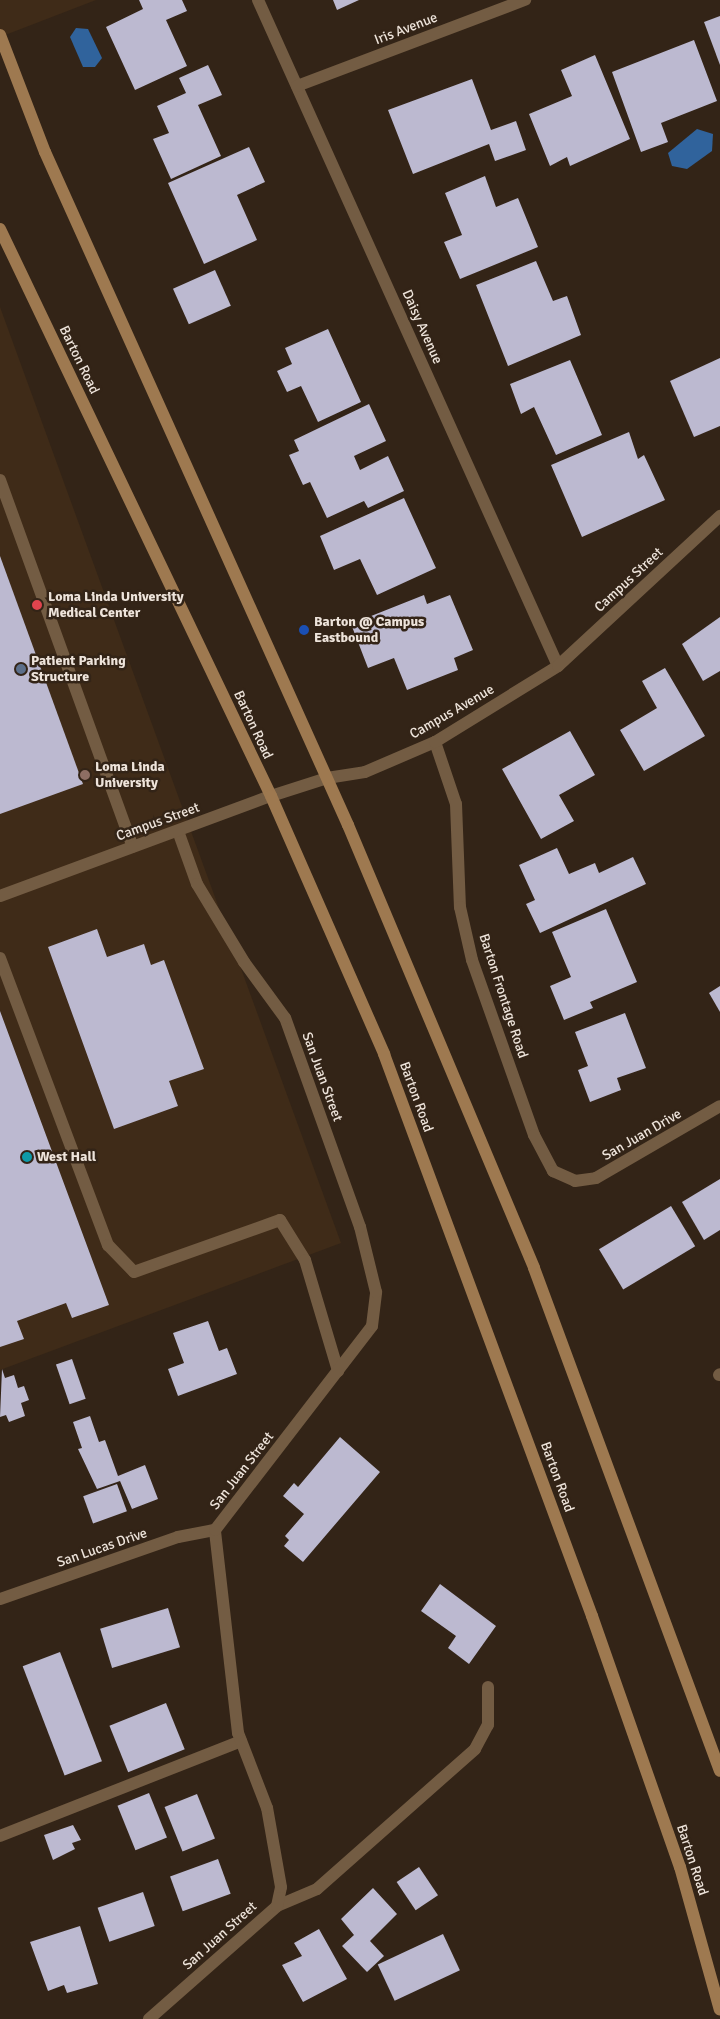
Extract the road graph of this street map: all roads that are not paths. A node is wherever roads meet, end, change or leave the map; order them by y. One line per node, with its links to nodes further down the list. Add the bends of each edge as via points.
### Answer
1 (258, 0): 4 (street, Daisy Avenue)
2 (525, 0): 4 (street, Iris Avenue)
3 (0, 35): 10 (main road, via 45,152)
4 (297, 86): 8 (street, Daisy Avenue)
5 (0, 229): 11 (main road, Barton Road)
6 (0, 480): 13 (street)
7 (720, 516): 8 (street, Campus Street)
8 (558, 666): 9 (street, Campus Avenue)
9 (435, 742): 10 (street, Campus Avenue, via 365,772); 17 (street, Barton Frontage Road, via 456,804 460,907 472,960 534,1135 553,1171)
10 (327, 778): 11 (street, Campus Street); 23 (main road, via 534,1268)
11 (271, 796): 12 (street, Campus Street); 26 (main road, Barton Road, via 384,1054 496,1354 680,1867)
12 (178, 831): 13 (street, Campus Street); 18 (street, San Juan Street, via 197,884 244,962 285,1018 360,1227 376,1292 372,1326)
13 (133, 847): 14 (street, Campus Street)
14 (0, 896)
15 (0, 958): 18 (street, via 108,1245 134,1272 280,1220 305,1260)
16 (720, 1106): 17 (street, San Juan Drive, via 632,1160 596,1178)
17 (575, 1181)
18 (338, 1371): 19 (street, San Juan Street)
19 (215, 1530): 20 (street, San Lucas Drive, via 178,1536); 22 (street, San Juan Street)
20 (0, 1599)
21 (488, 1687): 25 (street, via 488,1725 475,1749 317,1889)
22 (241, 1741): 24 (street); 25 (street, San Juan Street, via 266,1808 281,1887)
23 (720, 1771)
24 (0, 1836)
25 (277, 1906): 27 (street, San Juan Street)
26 (720, 2010)
27 (149, 2019)

